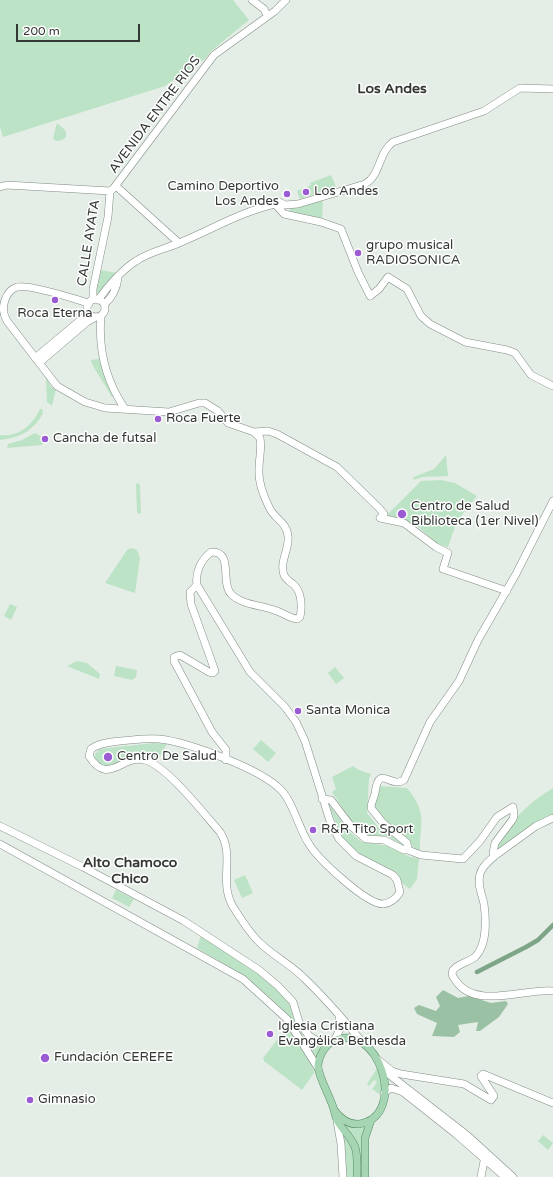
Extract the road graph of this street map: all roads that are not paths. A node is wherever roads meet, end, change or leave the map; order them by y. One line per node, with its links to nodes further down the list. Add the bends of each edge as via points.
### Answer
1 (252, 0): 3 (street)
2 (286, 0): 3 (street, AVENIDA ENTRE RIOS)
3 (268, 15): 5 (street, AVENIDA ENTRE RIOS, via 210,60)
4 (553, 89): 8 (street, via 520,88 484,111 394,142 383,153 373,178 365,184 298,204)
5 (116, 186): 7 (street, AVENIDA ENTRE RIOS); 9 (street)
6 (0, 187): 7 (street, AVENIDA ENTRE RIOS, via 7,185)
7 (110, 190): 11 (street, CALLE AYATA, via 108,217 92,289)
8 (278, 205): 9 (street, via 243,213); 15 (street, via 284,214 341,229 370,296 388,277 407,289 421,316 430,324 465,342 515,353 531,374)
9 (179, 243): 10 (street, via 138,260)
10 (118, 278): 11 (street); 12 (street, via 115,290)
11 (93, 301): 12 (street); 13 (street, CALLE AYATA); 14 (street, via 82,301 29,287 18,286 9,292 3,307 5,317)
12 (104, 304): 13 (street, via 105,310)
13 (95, 315): 14 (street); 16 (street, via 102,359 111,385)
14 (37, 360): 16 (street, via 54,383 67,393 93,406)
15 (553, 386)
16 (125, 409): 17 (street, via 174,412 205,403 218,412 228,424)
17 (254, 432): 19 (street, via 261,443 259,474 264,496 271,512 285,525 288,535 283,572 286,579 295,585 299,592 300,617 292,618 274,610 254,606 231,594 225,580 226,564 218,552 211,552 205,557 197,573); 20 (street, via 268,431 277,434 337,467 382,516 404,523 448,553 443,569)
18 (553, 500): 20 (street)
19 (196, 585): 21 (street, via 191,589 190,599 215,670 213,673 208,672 180,655 174,657 174,661 212,732 226,750); 22 (street, via 250,672 285,707 296,722 305,741)
20 (507, 591): 26 (street, via 478,640 459,682 430,722 404,780 397,782 383,778 375,785 371,808 383,823 407,843)
21 (226, 760): 22 (street, via 266,778 282,790 312,850 339,876 373,900 383,904 394,901 400,892 398,880 389,872 356,856 344,846 334,830); 29 (street, via 171,741 152,739 99,745 91,749 90,754 95,765 105,770 134,760 145,760 160,768 178,786 224,839 228,853 225,887 230,901 246,926 260,943 293,968)
22 (322, 799): 26 (street, via 331,800 350,825 366,839 384,840)
23 (553, 818): 27 (street, via 536,826)
24 (0, 826): 30 (street, via 184,921 259,970 278,986 293,1002 298,1022 309,1036 318,1042)
25 (0, 844): 33 (street, via 243,978 287,1019)
26 (408, 850): 27 (street, via 420,855 462,859 497,817 513,807 513,819 495,843 493,853)
27 (496, 855): 28 (street, via 480,874 485,921 483,941 477,955 453,970 453,977 464,989 483,995 504,996)
28 (553, 991)
29 (338, 1012): 30 (street, via 341,1025); 31 (street)
30 (333, 1041): 31 (main road, via 344,1037 354,1038); 33 (main road, via 323,1051)
31 (363, 1043): 32 (main road)
32 (377, 1059): 34 (main road); 35 (street, via 392,1071)
33 (318, 1068): 39 (main road)
34 (382, 1069): 36 (street); 37 (main road)
35 (401, 1074): 36 (street); 38 (street, via 464,1084 491,1100 493,1095 481,1077 484,1074)
36 (393, 1080): 37 (street); 42 (street, via 468,1136)
37 (386, 1091): 41 (main road, via 380,1110); 42 (street, via 396,1089 403,1092)
38 (553, 1103)
39 (334, 1110): 40 (main road); 41 (main road, via 348,1123)
40 (337, 1120): 43 (street); 44 (main road, via 355,1147)
41 (371, 1120): 45 (main road, via 365,1138)
42 (485, 1155): 46 (street); 47 (street); 48 (street)
43 (343, 1177)
44 (356, 1177)
45 (365, 1177)
46 (481, 1177)
47 (505, 1177)
48 (512, 1177)

